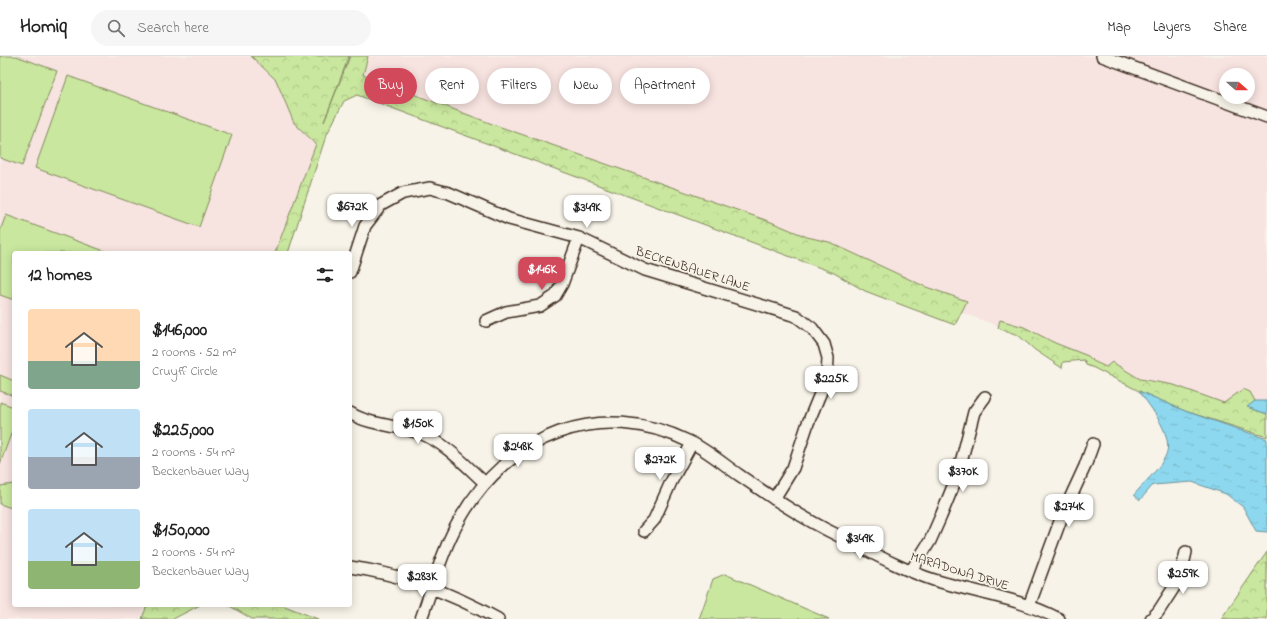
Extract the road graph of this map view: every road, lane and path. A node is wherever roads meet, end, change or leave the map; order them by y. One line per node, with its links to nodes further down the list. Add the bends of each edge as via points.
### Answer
1 (1102, 56): 2 (street)
2 (1267, 117)
3 (579, 238): 4 (street, BECKENBAUER LANE, via 509,220 455,195 438,190 413,190 399,194 384,203 373,214 365,226); 5 (street, via 562,284 554,296 540,306 506,312); 11 (street, BECKENBAUER LANE, via 645,270 792,314 809,325 820,338 828,358 827,377 793,468)
4 (352, 266)
5 (486, 321)
6 (985, 397): 15 (street, via 974,412 958,474 942,516 930,541)
7 (352, 414): 10 (street, via 364,420 414,431 430,438 446,448)
8 (692, 443): 10 (street, MARADONA DRIVE, via 665,431 638,424 585,424 560,431 530,445); 11 (street, MARADONA DRIVE); 12 (street, via 654,520)
9 (1093, 444): 17 (street, via 1086,466 1062,516)
10 (485, 484): 16 (street, MARADONA DRIVE, via 459,521)
11 (774, 499): 15 (street, MARADONA DRIVE, via 814,524)
12 (644, 531)
13 (1186, 552): 21 (street, via 1180,578)
14 (352, 567): 16 (street, via 386,574)
15 (910, 571): 17 (street, MARADONA DRIVE)
16 (432, 589): 18 (street, MARADONA DRIVE); 19 (street)
17 (1029, 606): 20 (street, MARADONA DRIVE)
18 (421, 619)
19 (498, 619)
20 (1059, 619)
21 (1151, 619)

